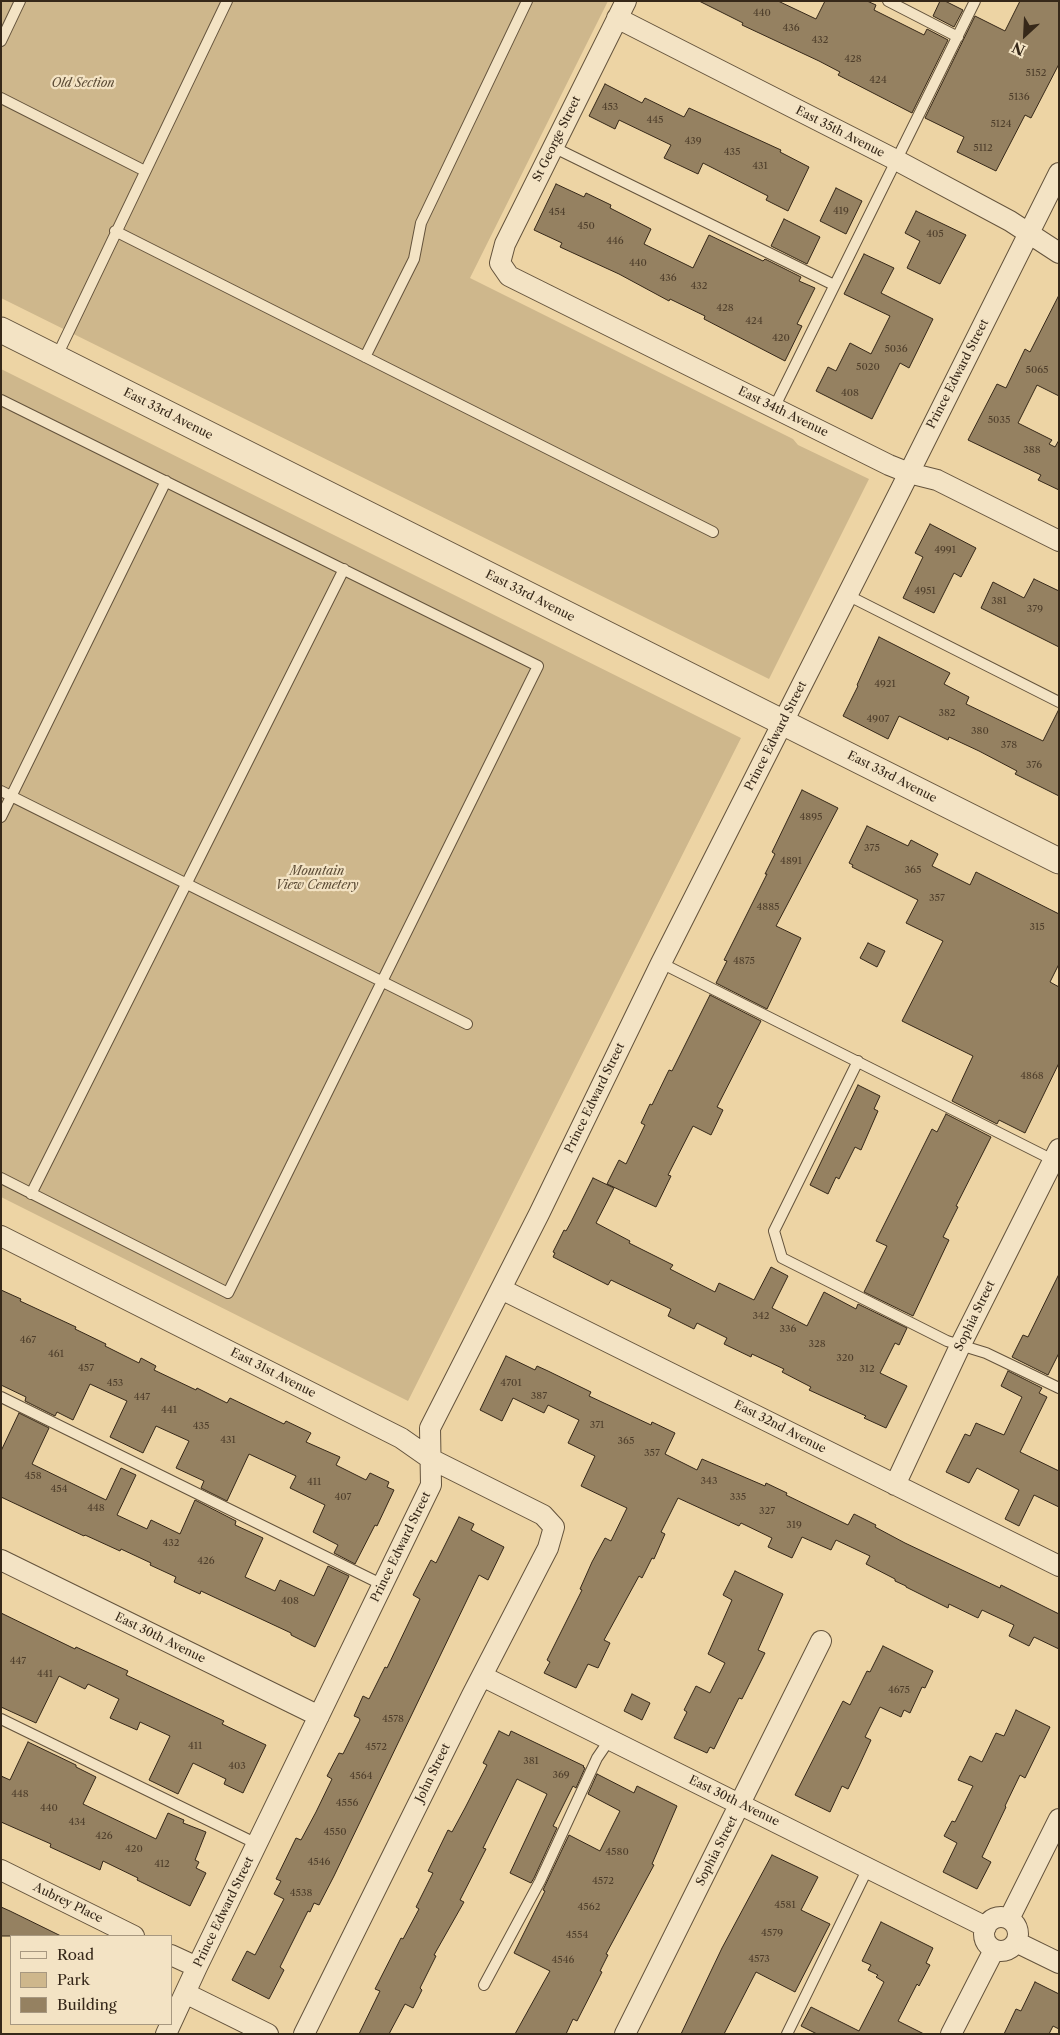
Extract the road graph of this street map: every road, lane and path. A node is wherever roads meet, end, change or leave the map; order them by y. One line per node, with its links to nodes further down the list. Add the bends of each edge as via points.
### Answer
1 (20, 1): 8 (lane)
2 (527, 1): 20 (lane, via 421,223 414,258)
3 (888, 1): 7 (lane)
4 (975, 1): 7 (lane)
5 (224, 4): 12 (lane)
6 (621, 10): 10 (street, St George Street); 11 (street, East 35th Avenue)
7 (958, 37): 11 (lane)
8 (1, 40)
9 (1, 98): 12 (lane)
10 (553, 147): 17 (street, St George Street, via 505,244 500,263); 18 (lane)
11 (896, 160): 15 (street, East 35th Avenue); 18 (lane)
12 (145, 171): 14 (lane)
13 (1059, 173): 15 (street, Prince Edward Street)
14 (115, 231): 20 (lane); 21 (lane)
15 (1029, 233): 16 (street, East 35th Avenue); 24 (street, Prince Edward Street)
16 (1059, 253)
17 (509, 276): 23 (street, East 34th Avenue)
18 (834, 285): 23 (lane)
19 (2, 334): 21 (street, East 33rd Avenue)
20 (365, 357): 26 (lane)
21 (56, 358): 31 (street, East 33rd Avenue)
22 (1, 400): 25 (lane)
23 (774, 408): 24 (street, East 34th Avenue)
24 (909, 473): 27 (street, East 34th Avenue, via 937,480); 29 (street, Prince Edward Street)
25 (166, 481): 28 (lane); 33 (lane)
26 (713, 532)
27 (1059, 541)
28 (344, 569): 36 (lane); 38 (lane, via 538,666)
29 (847, 595): 30 (lane); 31 (street, Prince Edward Street)
30 (1059, 702)
31 (783, 723): 35 (street, East 33rd Avenue); 37 (street, Prince Edward Street)
32 (1, 791): 33 (lane)
33 (12, 796): 34 (lane); 36 (lane)
34 (1, 817)
35 (1059, 861)
36 (186, 884): 38 (lane); 43 (lane)
37 (661, 963): 40 (lane); 45 (street, Prince Edward Street)
38 (382, 982): 39 (lane); 43 (lane, via 228,1293)
39 (467, 1024)
40 (858, 1061): 41 (lane); 46 (lane, via 774,1232 782,1258 947,1341)
41 (1056, 1154): 46 (street, Sophia Street)
42 (1, 1178): 43 (lane)
43 (32, 1194)
44 (1, 1236): 49 (street, East 31st Avenue, via 401,1438)
45 (501, 1289): 49 (street, Prince Edward Street, via 430,1428); 50 (street, East 32nd Avenue)
46 (961, 1344): 47 (lane); 50 (street, Sophia Street)
47 (1059, 1388)
48 (1, 1397): 54 (lane)
49 (431, 1459): 51 (street, East 31st Avenue); 54 (street, Prince Edward Street, via 431,1485)
50 (895, 1485): 53 (street, East 32nd Avenue)
51 (543, 1515): 56 (street, John Street, via 554,1527 548,1548)
52 (1, 1560): 57 (street, East 30th Avenue)
53 (1059, 1566)
54 (382, 1584): 57 (street, Prince Edward Street)
55 (821, 1641): 60 (street, Sophia Street)
56 (482, 1676): 59 (street, East 30th Avenue); 77 (street, John Street)
57 (319, 1716): 62 (street, Prince Edward Street)
58 (1, 1719): 62 (lane)
59 (610, 1739): 60 (street, East 30th Avenue); 73 (lane)
60 (740, 1804): 63 (street, East 30th Avenue); 78 (street, Sophia Street)
61 (1059, 1820): 65 (street)
62 (257, 1844): 72 (street, Prince Edward Street)
63 (868, 1868): 66 (street, East 30th Avenue); 79 (lane)
64 (1, 1870): 67 (street, Aubrey Place)
65 (1009, 1919): 66 (street, via 993,1919); 68 (street, via 1017,1926)
66 (986, 1927): 69 (street, via 984,1937)
67 (132, 1935)
68 (1016, 1942): 69 (street, via 1004,1951); 71 (street)
69 (994, 1950): 80 (street)
70 (172, 1955): 72 (street)
71 (1059, 1963)
72 (197, 1967): 74 (street, Prince Edward Street)
73 (484, 1985)
74 (186, 1993): 75 (street, Prince Edward Street); 76 (street)
75 (172, 2022)
76 (268, 2034)
77 (304, 2034)
78 (625, 2034)
79 (786, 2034)
80 (951, 2034)

